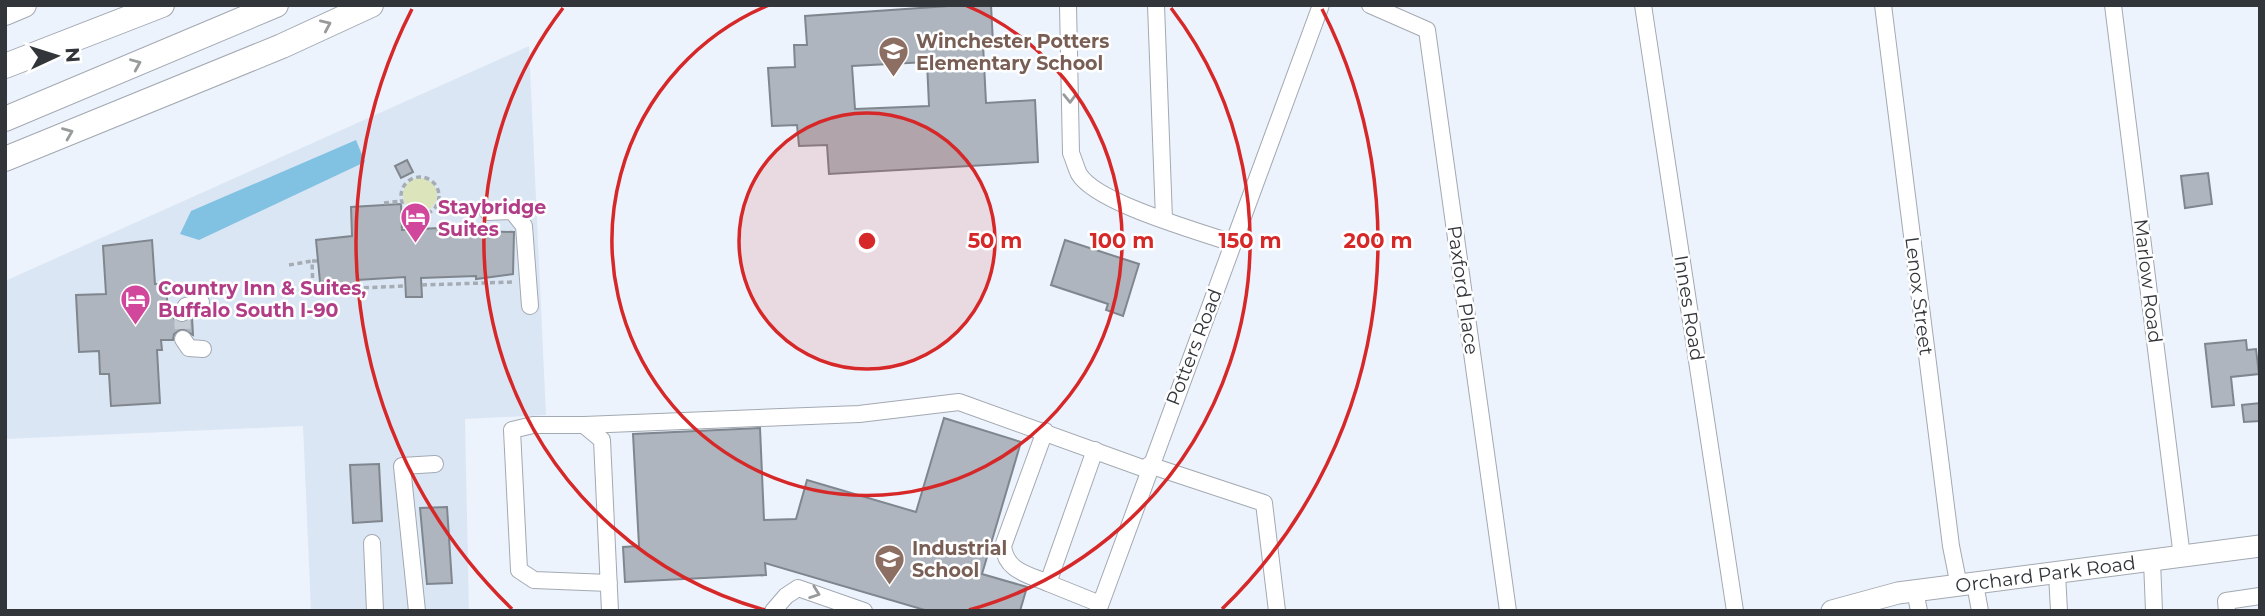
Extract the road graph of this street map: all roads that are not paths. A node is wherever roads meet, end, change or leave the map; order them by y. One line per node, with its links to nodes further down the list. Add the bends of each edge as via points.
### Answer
1 (24, 5): 12 (highway)
2 (162, 5): 13 (highway)
3 (276, 5): 14 (highway, one-way to 3)
4 (371, 5): 15 (highway, one-way to 4)
5 (1069, 5): 17 (street, one-way to 17, via 1071,153 1079,175 1115,201)
6 (1156, 5): 17 (street)
7 (1321, 5): 18 (street, Potters Road)
8 (1370, 5): 46 (street, Paxford Place, via 1427,30)
9 (1643, 5): 47 (street, Innes Road)
10 (1883, 5): 36 (street, Lenox Street, via 1951,546)
11 (2113, 5): 31 (street, Marlow Road)
12 (5, 13)
13 (5, 66)
14 (5, 119)
15 (5, 159)
16 (488, 212): 20 (street, via 512,211 524,226)
17 (1164, 219): 18 (street)
18 (1232, 243): 28 (street, Potters Road)
19 (201, 302): 21 (street, via 186,306)
20 (530, 306)
21 (182, 313)
22 (183, 339): 23 (street, via 189,348)
23 (203, 349)
24 (584, 425): 25 (street, via 859,414 959,401); 34 (street, via 602,440); 34 (street, via 533,425 512,430 519,570 534,580)
25 (1045, 431): 26 (street); 35 (street, via 1003,546 1005,560 1013,569)
26 (1095, 450): 28 (street); 35 (street)
27 (435, 464): 41 (street, via 402,466)
28 (1148, 468): 39 (street, Potters Road); 45 (street, via 1264,503)
29 (372, 542): 40 (street)
30 (2260, 547): 31 (main road, Orchard Park Road)
31 (2182, 557): 32 (main road, Orchard Park Road)
32 (2152, 561): 33 (main road, Orchard Park Road); 51 (street)
33 (2057, 574): 36 (main road, Orchard Park Road); 50 (street)
34 (609, 583): 42 (street)
35 (1048, 583): 39 (street)
36 (1967, 585): 38 (main road, Orchard Park Road); 49 (street, Lenox Street)
37 (2260, 596): 52 (street, via 2226,601)
38 (1917, 601): 48 (main road, Orchard Park Road)
39 (1099, 607)
40 (375, 611)
41 (417, 611)
42 (610, 611)
43 (773, 611): 44 (street, one-way to 44, via 799,588)
44 (864, 611)
45 (1277, 611)
46 (1508, 611)
47 (1735, 611)
48 (1832, 611)
49 (1980, 611)
50 (2059, 611)
51 (2154, 611)
52 (2228, 611)

